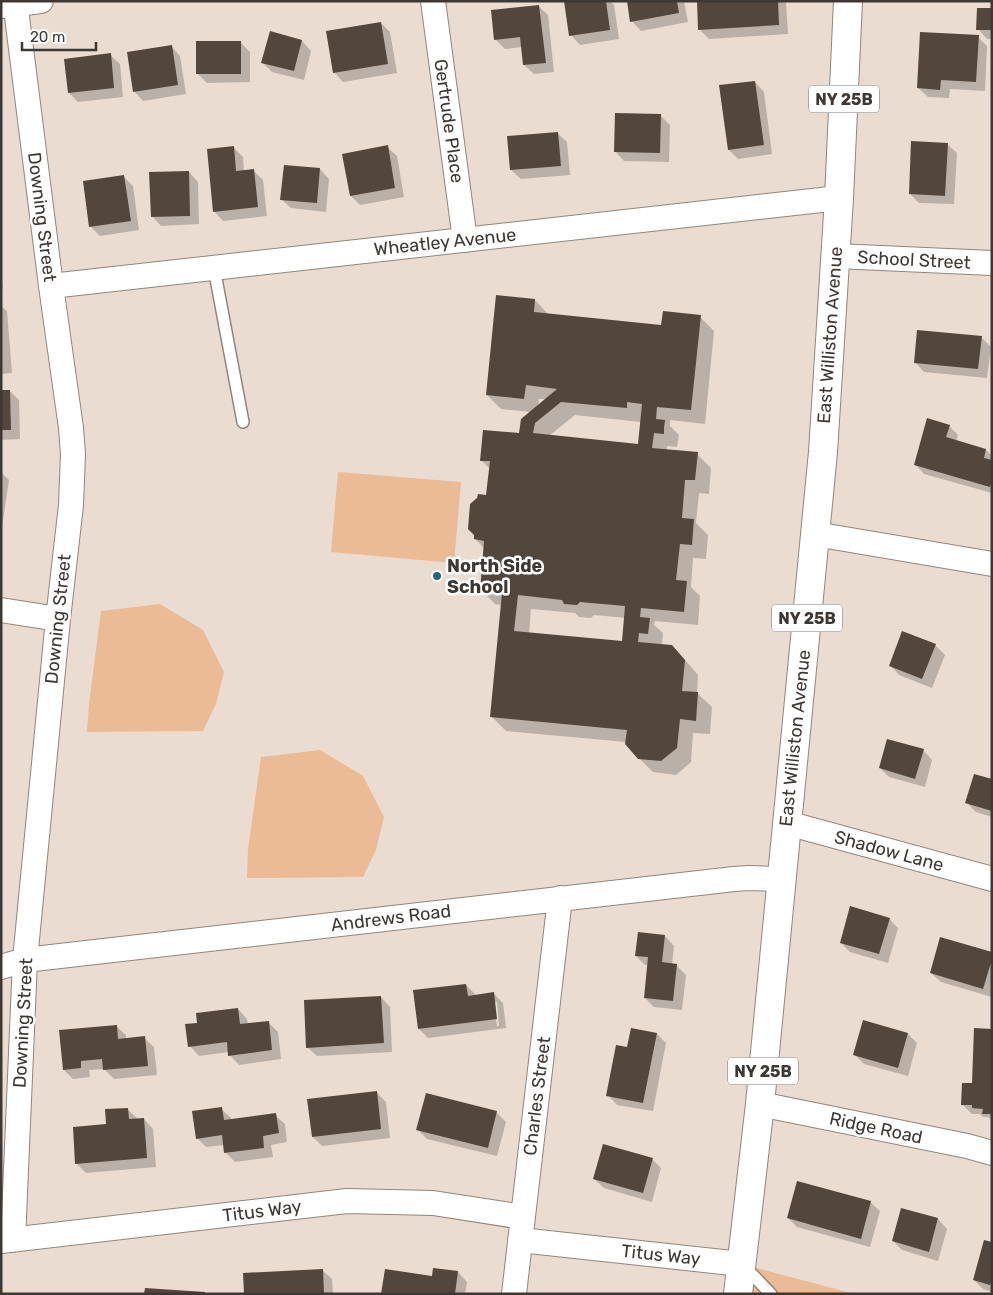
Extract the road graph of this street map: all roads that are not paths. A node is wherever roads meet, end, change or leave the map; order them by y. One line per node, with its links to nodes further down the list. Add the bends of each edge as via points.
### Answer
1 (40, 1): 4 (street)
2 (433, 1): 6 (street, Gertrude Place)
3 (848, 1): 5 (main road, East Williston Avenue / NY 25B)
4 (10, 4): 10 (street, Downing Street)
5 (839, 198): 6 (street, Wheatley Avenue); 7 (main road, East Williston Avenue / NY 25B)
6 (465, 240): 9 (street, Wheatley Avenue)
7 (836, 256): 8 (street, School Street); 12 (main road, East Williston Avenue / NY 25B)
8 (992, 263)
9 (214, 268): 10 (street, Wheatley Avenue); 11 (lane)
10 (51, 286): 15 (street, Downing Street, via 73,454 71,505)
11 (243, 422)
12 (815, 534): 13 (street); 16 (main road, East Williston Avenue / NY 25B)
13 (992, 564)
14 (1, 610): 15 (street)
15 (58, 619): 20 (street, Downing Street)
16 (787, 823): 17 (main road, East Williston Avenue / NY 25B); 18 (street, Shadow Lane)
17 (782, 879): 19 (street, Andrews Road, via 734,879); 22 (main road, East Williston Avenue / NY 25B)
18 (992, 879)
19 (560, 898): 20 (street, Andrews Road); 24 (street, Charles Street)
20 (25, 960): 21 (street, Andrews Road); 25 (street, Downing Street)
21 (1, 967)
22 (760, 1104): 23 (street, Ridge Road); 26 (main road, East Williston Avenue / NY 25B)
23 (992, 1153)
24 (522, 1228): 25 (street, Titus Way, via 433,1203 347,1201); 26 (street, Titus Way); 27 (street, Charles Street)
25 (7, 1241)
26 (741, 1264): 28 (main road, East Williston Avenue / NY 25B); 29 (lane)
27 (514, 1294)
28 (738, 1294)
29 (771, 1294)

